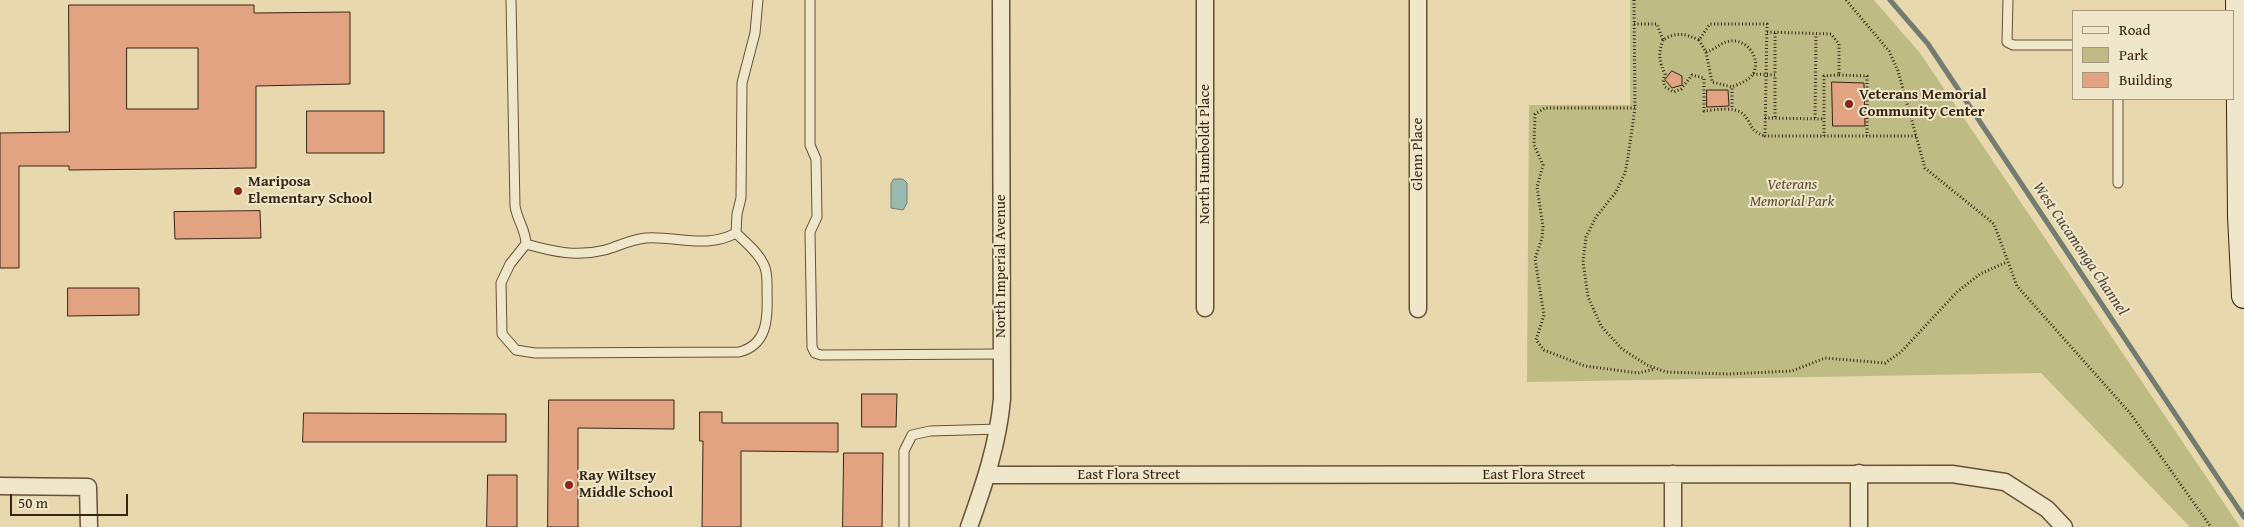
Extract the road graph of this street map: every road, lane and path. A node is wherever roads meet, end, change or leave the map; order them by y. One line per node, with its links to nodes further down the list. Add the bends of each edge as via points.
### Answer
1 (510, 0): 39 (lane, via 515,206)
2 (758, 0): 38 (lane, via 755,33 742,83 741,198)
3 (810, 0): 44 (lane, via 810,145 816,159 817,178 817,218 810,232 812,347 815,353)
4 (1001, 0): 44 (street, North Imperial Avenue)
5 (1205, 0): 42 (street, North Humboldt Place)
6 (1418, 0): 43 (street, Glenn Place)
7 (1634, 0): 11 (path)
8 (1846, 0): 36 (path, via 1889,50)
9 (2008, 0): 17 (lane, via 2007,42 2013,45)
10 (2238, 0): 41 (main road)
11 (1634, 24): 15 (path, via 1658,24); 27 (path)
12 (1767, 32): 13 (path); 16 (path, via 1767,24 1710,24); 20 (path)
13 (1775, 32): 14 (path); 21 (path)
14 (1816, 34): 22 (path, via 1830,34 1840,44); 31 (path)
15 (1663, 40): 16 (path, via 1673,34 1685,34); 24 (path, via 1659,61 1665,74 1665,87 1674,92 1681,89 1692,75)
16 (1698, 40): 18 (path)
17 (2072, 45)
18 (1706, 52): 19 (path, via 1730,41 1742,42 1750,47 1754,56); 23 (path)
19 (1753, 74): 20 (path); 25 (path)
20 (1766, 75): 21 (path); 29 (path)
21 (1775, 75): 30 (path)
22 (1839, 75): 32 (path, via 1824,76); 35 (path, via 1867,76)
23 (1711, 76): 24 (path); 25 (path, via 1712,82)
24 (1704, 78): 28 (path, via 1704,111)
25 (1732, 87): 28 (path)
26 (2118, 100): 37 (lane)
27 (1635, 108): 45 (path, via 1625,173 1586,236 1583,262 1588,297 1602,326 1622,349); 45 (path, via 1545,108 1535,114 1534,145 1543,164 1537,188 1543,227 1535,259 1544,315 1536,340 1544,350 1585,366 1638,373)
28 (1732, 110): 33 (path, via 1743,113 1755,132)
29 (1765, 118): 30 (path); 33 (path)
30 (1775, 118): 31 (path)
31 (1815, 118): 32 (path)
32 (1824, 119): 34 (path)
33 (1765, 136): 34 (path)
34 (1824, 136): 35 (path)
35 (1868, 136): 36 (path)
36 (1916, 136): 40 (path, via 1925,168 1994,224)
37 (2118, 183)
38 (736, 233): 39 (lane, via 696,242 643,238 584,254 568,254); 39 (lane, via 756,253 766,272 768,313 757,344 739,352 535,353 516,350 502,334 501,283 505,272)
39 (526, 244)
40 (2007, 262): 45 (path, via 1980,274 1957,292 1907,346 1885,363 1825,358 1792,371 1728,374); 57 (path, via 2018,286 2130,414)
41 (2244, 296)
42 (1205, 308)
43 (1418, 309)
44 (1002, 354): 46 (street, North Imperial Avenue)
45 (1656, 369)
46 (999, 429): 49 (street, North Imperial Avenue); 52 (lane, via 912,435 904,451)
47 (1859, 473): 48 (street, East Flora Street); 55 (street); 56 (street, East Flora Street, via 1952,474 2005,482 2047,510)
48 (1673, 474): 49 (street, East Flora Street); 54 (street)
49 (988, 475): 53 (street, North Imperial Avenue)
50 (0, 486): 51 (street, via 88,487)
51 (88, 527)
52 (904, 527)
53 (969, 527)
54 (1673, 527)
55 (1859, 527)
56 (2064, 527)
57 (2211, 527)

